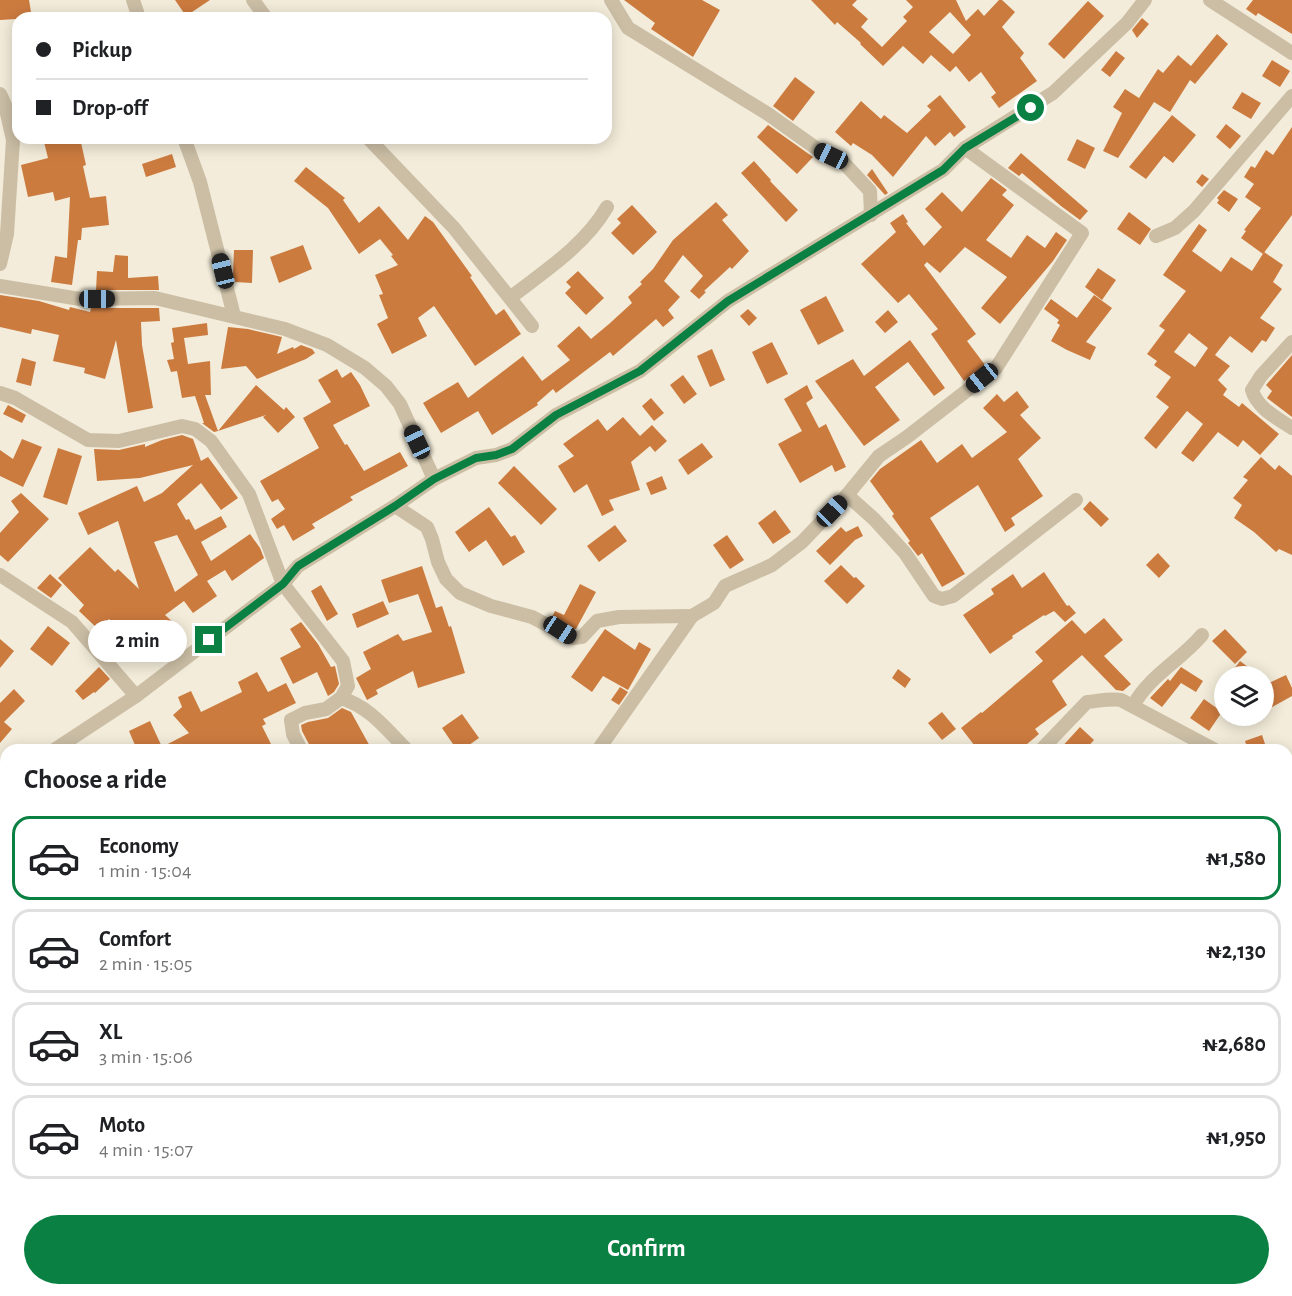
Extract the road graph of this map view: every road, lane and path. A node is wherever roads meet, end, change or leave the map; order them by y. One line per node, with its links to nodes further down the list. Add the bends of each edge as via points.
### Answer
1 (611, 0): 13 (street, via 628,28 843,162 870,191)
2 (1145, 0): 11 (street, via 1127,23 1053,93)
3 (1210, 0): 4 (street)
4 (1292, 53)
5 (0, 94): 7 (street)
6 (1292, 96): 15 (street, via 1194,211 1175,228)
7 (12, 136)
8 (13, 144): 14 (street)
9 (186, 144): 19 (street, via 200,182)
10 (374, 144): 18 (street, via 454,228)
11 (965, 148): 13 (street, via 943,170); 25 (street, via 1082,233 996,368 879,456)
12 (606, 207): 18 (street, via 597,225 553,266)
13 (871, 215): 24 (street, via 728,301 640,371 556,415 512,449 476,458)
14 (3, 234): 16 (street)
15 (1156, 236)
16 (0, 264)
17 (0, 286): 19 (street, via 80,299 155,298)
18 (511, 297): 20 (street)
19 (234, 316): 24 (street, via 327,345 365,368 400,404)
20 (532, 326)
21 (1292, 342): 23 (street, via 1252,390 1254,399)
22 (0, 393): 29 (street, via 88,440 119,441 182,426 195,429 211,441 249,494)
23 (1292, 428)
24 (434, 479): 27 (street)
25 (847, 495): 26 (street, via 905,553 934,596 942,599 953,596); 30 (street, via 802,542 772,565 725,586 714,603)
26 (1076, 500)
27 (395, 506): 29 (street, via 298,566); 30 (street, via 427,527 446,579 460,593 532,617 572,638 582,637 597,621 619,616)
28 (0, 575): 32 (street, via 72,622)
29 (283, 584): 32 (street); 33 (street, via 343,661 348,686)
30 (692, 616): 38 (street)
31 (1202, 635): 34 (street, via 1188,652 1146,685)
32 (136, 696): 35 (street)
33 (341, 698): 36 (street, via 326,709 305,712 291,720); 37 (street, via 376,717)
34 (1133, 706): 39 (street, via 1113,698 1088,702); 40 (street)
35 (63, 744)
36 (298, 744)
37 (401, 744)
38 (602, 744)
39 (1047, 744)
40 (1204, 744)

